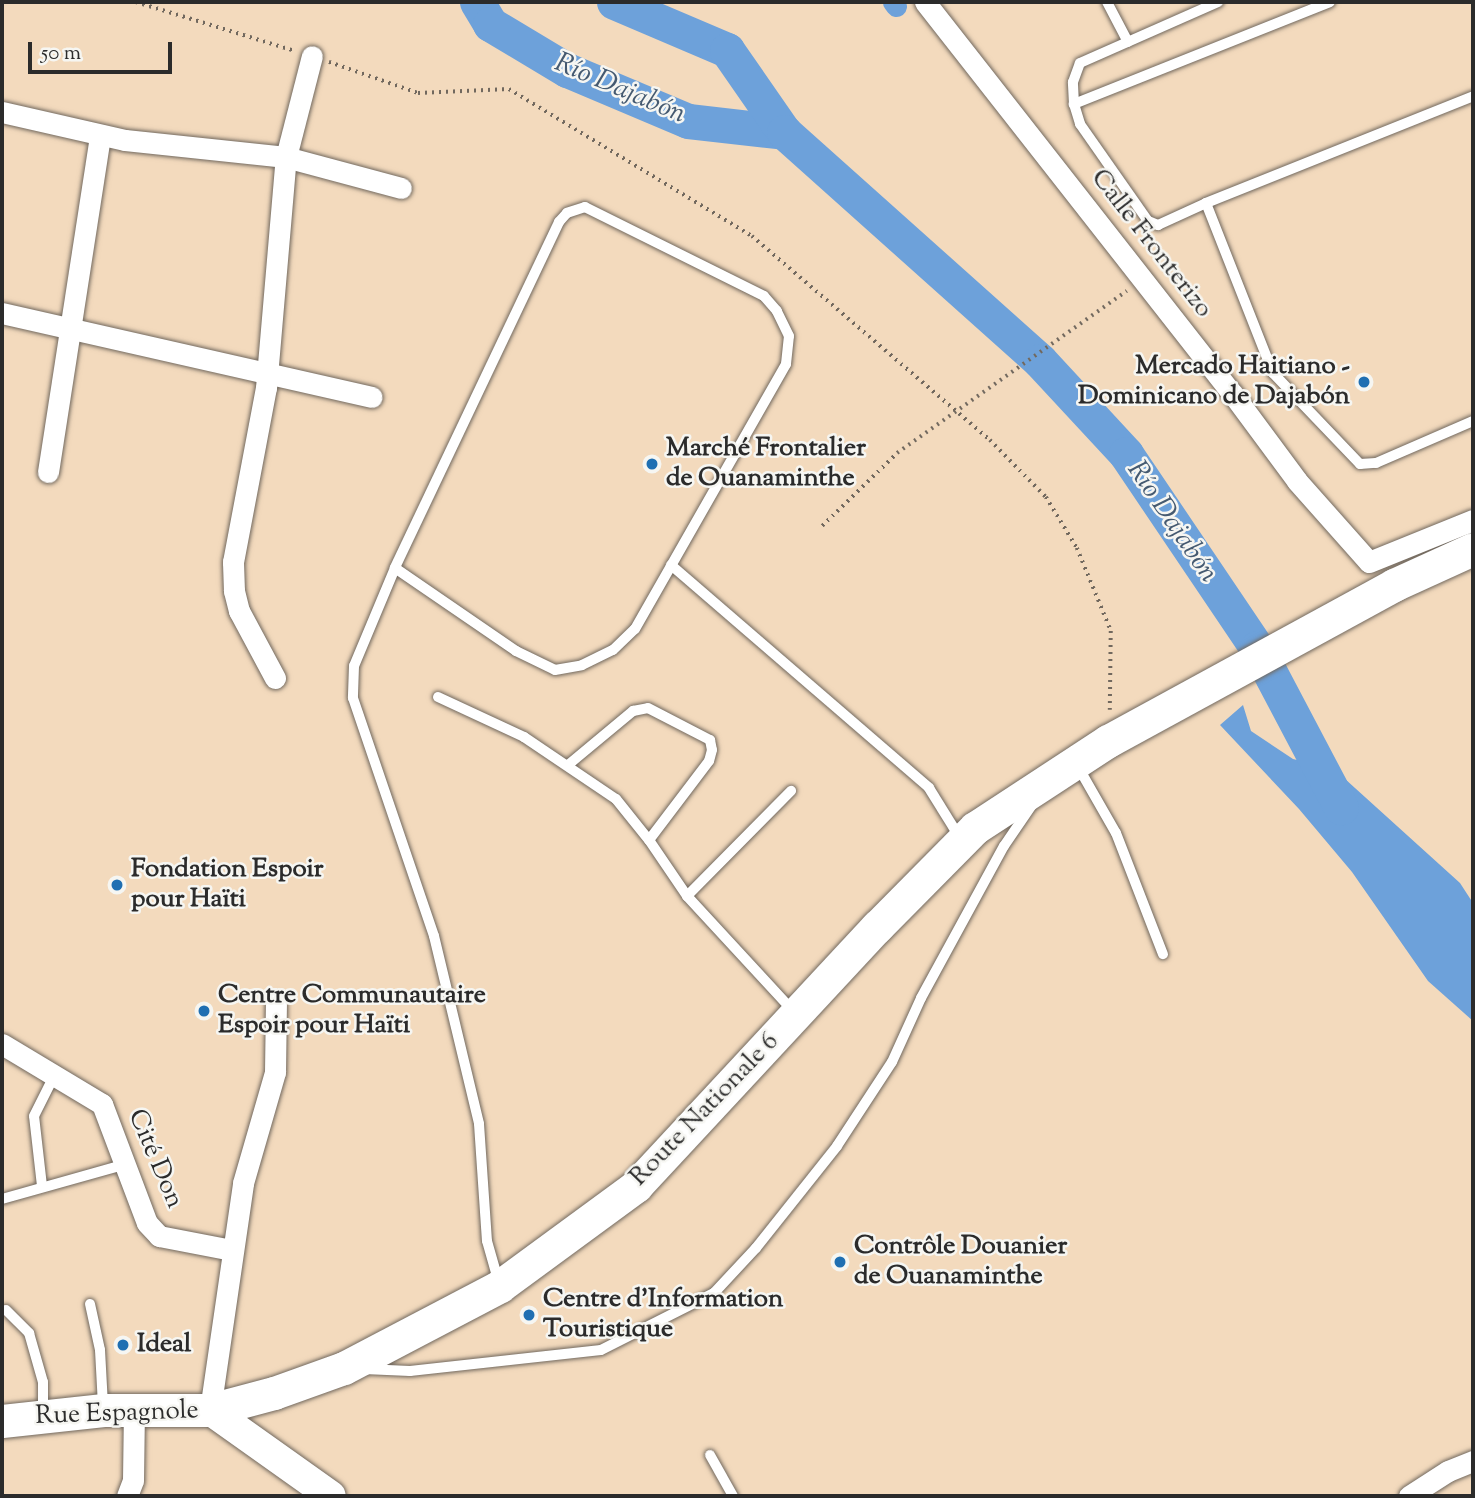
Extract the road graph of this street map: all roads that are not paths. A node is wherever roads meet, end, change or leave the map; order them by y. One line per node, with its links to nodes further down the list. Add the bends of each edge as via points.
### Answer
1 (1107, 2): 5 (lane)
2 (1218, 2): 5 (lane)
3 (1330, 2): 8 (lane)
4 (930, 3): 20 (street, Calle Fronterizo, via 1297,481 1369,562)
5 (1128, 42): 8 (lane, via 1080,63 1073,82)
6 (312, 56): 11 (street)
7 (1473, 96): 13 (lane)
8 (1074, 104): 13 (lane, via 1080,124 1148,222 1158,225)
9 (2, 112): 10 (street)
10 (100, 135): 11 (street); 15 (street)
11 (286, 157): 12 (street); 16 (street)
12 (401, 188)
13 (1206, 203): 18 (lane, via 1273,373 1360,464 1376,463)
14 (2, 313): 15 (street)
15 (72, 329): 16 (street); 19 (street)
16 (268, 372): 17 (street); 24 (street, via 233,562 239,611)
17 (372, 397)
18 (1473, 421)
19 (48, 472)
20 (1473, 520)
21 (1473, 549): 26 (main road, Route Nationale 6, via 1418,573)
22 (671, 565): 23 (lane, via 635,629 614,650 582,665 555,670 516,651); 23 (lane, via 786,365 789,336 764,296 585,207 567,213 559,222); 31 (lane, via 929,788)
23 (395, 569): 42 (lane, via 354,666 353,698 434,936 479,1124 487,1241)
24 (275, 678)
25 (438, 697): 27 (lane, via 524,737)
26 (1076, 763): 28 (main road, Route Nationale 6); 33 (lane, via 1116,833)
27 (568, 765): 30 (lane, via 616,799); 30 (lane, via 633,711 648,708 710,740 709,761)
28 (1047, 782): 31 (main road, Route Nationale 6); 45 (lane, via 1004,846 920,998 892,1062 837,1146 714,1293 601,1350 410,1371)
29 (791, 791): 32 (lane)
30 (649, 840): 32 (lane)
31 (962, 841): 35 (main road, Route Nationale 6)
32 (687, 896): 35 (lane)
33 (1163, 954)
34 (276, 1004): 41 (street, via 275,1072 243,1183)
35 (796, 1014): 42 (main road, Route Nationale 6, via 636,1186)
36 (2, 1044): 37 (street, Cité Don)
37 (54, 1076): 38 (street, Cité Don, via 102,1104); 39 (lane, via 34,1116)
38 (123, 1165): 39 (lane); 41 (street, Cité Don, via 147,1223 159,1236)
39 (42, 1186): 40 (lane)
40 (2, 1199)
41 (232, 1250): 47 (street)
42 (500, 1286): 45 (main road, Route Nationale 6)
43 (90, 1304): 46 (lane)
44 (6, 1310): 48 (lane, via 29,1333 43,1382)
45 (344, 1368): 47 (main road, Route Nationale 6)
46 (119, 1410): 47 (main road, Rue Espagnole); 48 (main road, Rue Espagnole); 52 (street, via 133,1480)
47 (210, 1410): 53 (street, Rue Espagnole)
48 (43, 1415): 49 (main road, Rue Espagnole)
49 (2, 1421)
50 (710, 1455): 54 (lane)
51 (1473, 1461): 55 (street)
52 (127, 1496)
53 (331, 1496)
54 (733, 1496)
55 (1409, 1496)

